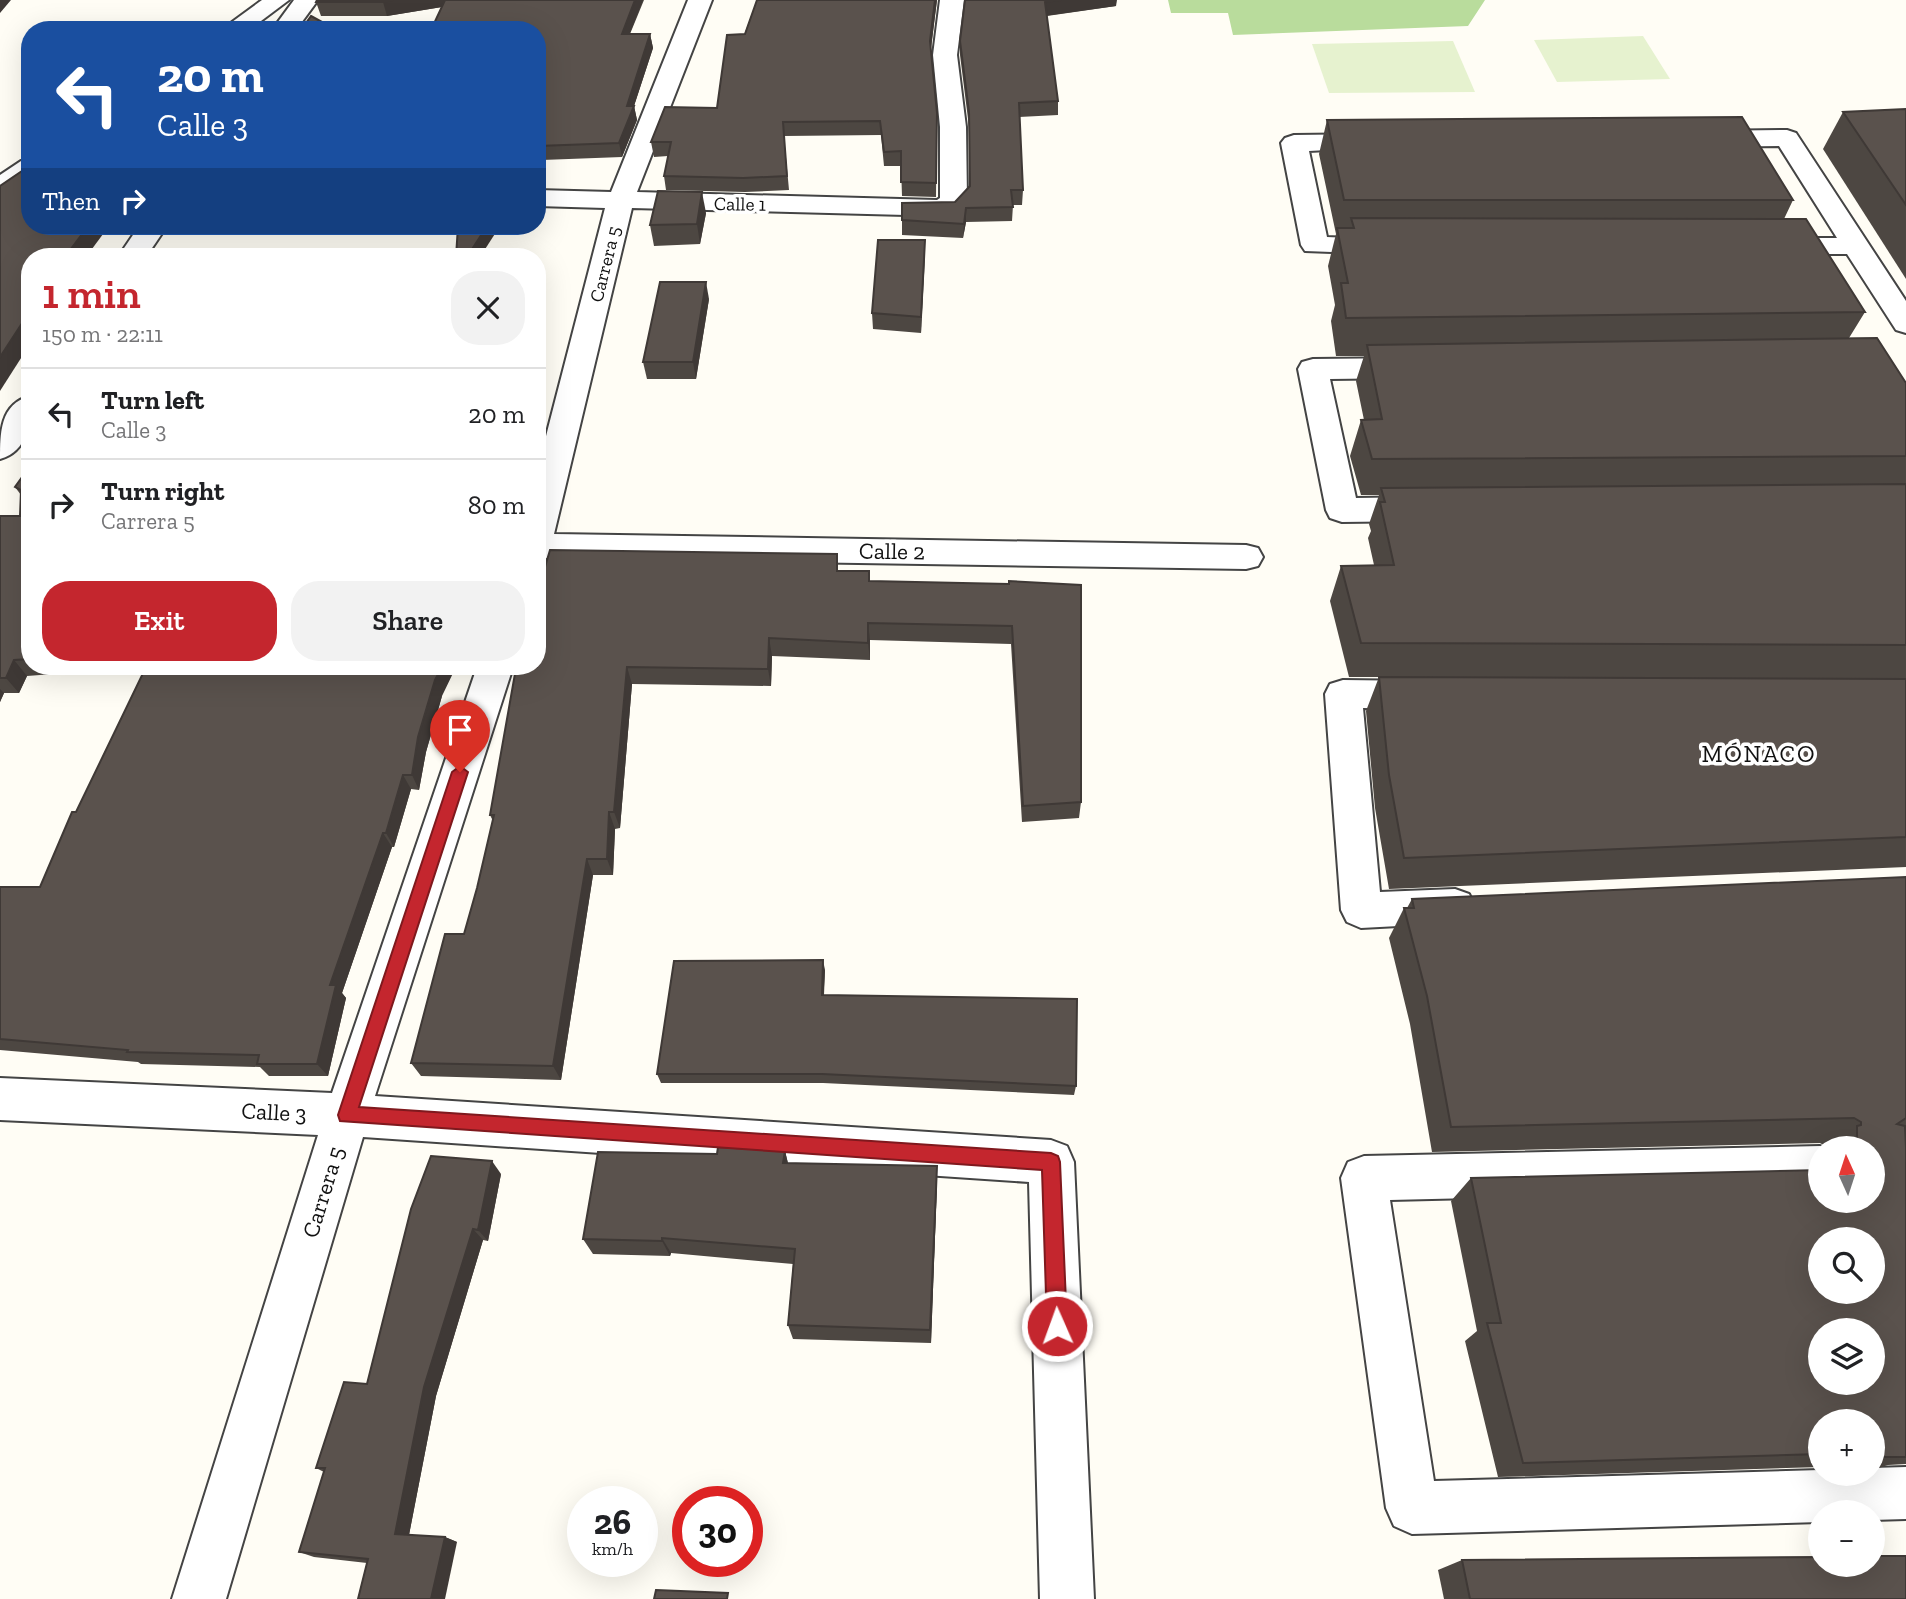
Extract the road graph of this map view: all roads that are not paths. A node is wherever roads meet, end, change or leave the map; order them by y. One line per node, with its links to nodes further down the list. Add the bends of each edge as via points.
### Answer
1 (277, 0): 5 (street)
2 (306, 0): 6 (street)
3 (700, 0): 10 (street, Carrera 5)
4 (951, 0): 10 (street, Calle 1, via 945,55 953,127 953,200 944,208)
5 (246, 21)
6 (291, 21)
7 (1681, 139): 13 (street, via 1743,151 1787,138)
8 (1405, 142): 11 (street, via 1294,143 1315,246)
9 (546, 198): 10 (street, Calle 1)
10 (620, 202): 18 (street, Carrera 5)
11 (1412, 246)
12 (1744, 246): 13 (street)
13 (1856, 246): 14 (street)
14 (1906, 324)
15 (1437, 368): 19 (street, via 1312,369 1342,510)
16 (21, 418): 17 (street)
17 (0, 447)
18 (546, 501)
19 (1452, 509)
20 (546, 546): 21 (street, Calle 2)
21 (1246, 557)
22 (492, 675): 26 (street, Carrera 5)
23 (1453, 695): 24 (street, via 1343,694 1361,910)
24 (1487, 905)
25 (0, 1099): 26 (street, Calle 3)
26 (347, 1115): 29 (street, Carrera 5); 30 (street, Calle 3, via 1051,1162)
27 (1808, 1168): 28 (street, via 1364,1178 1412,1508)
28 (1906, 1493)
29 (199, 1599)
30 (1067, 1599)

